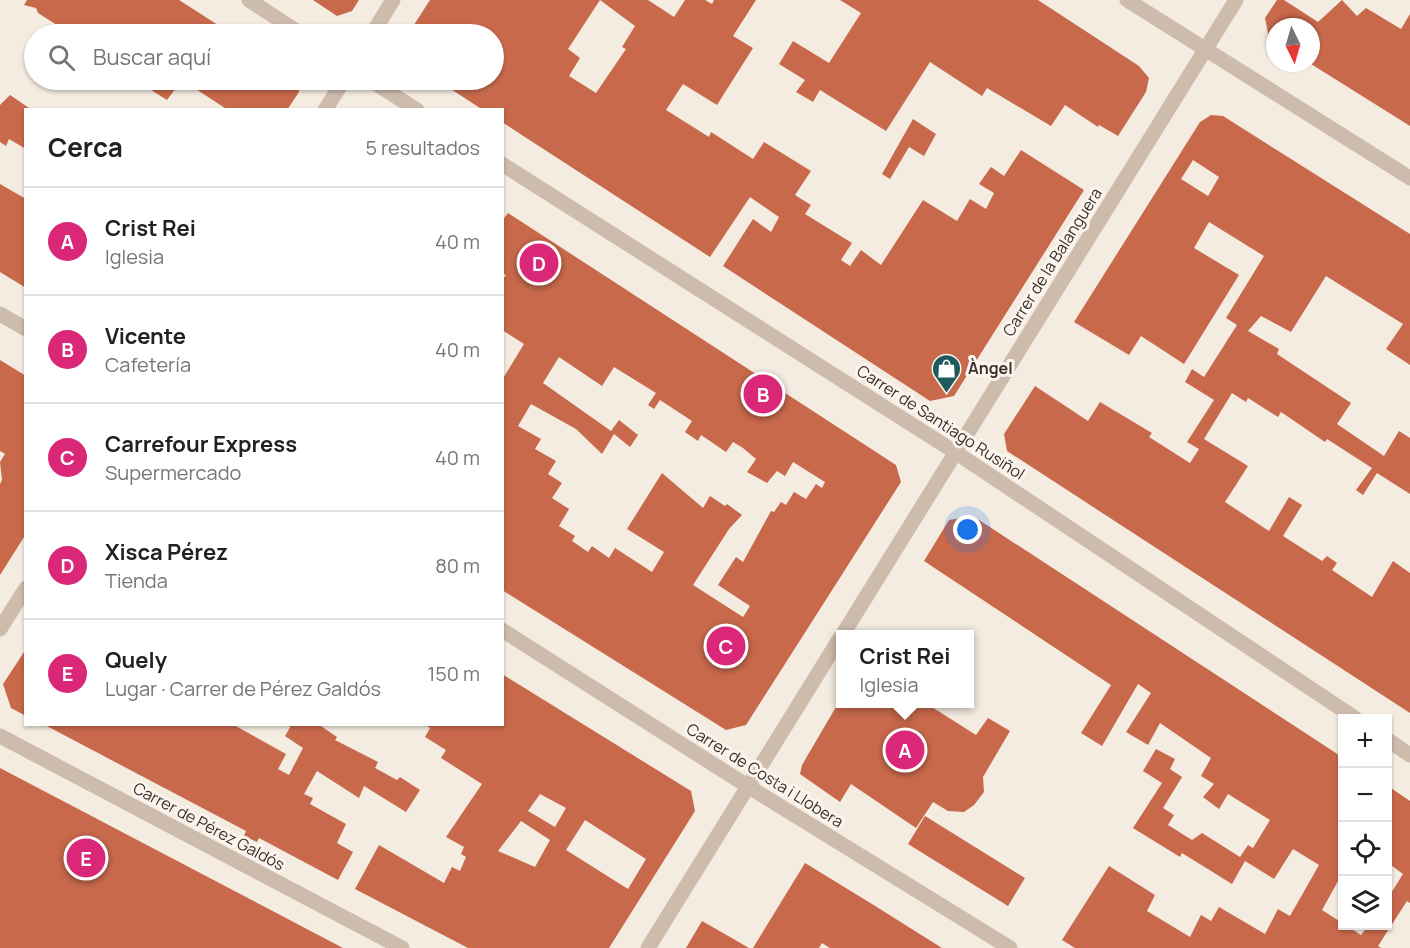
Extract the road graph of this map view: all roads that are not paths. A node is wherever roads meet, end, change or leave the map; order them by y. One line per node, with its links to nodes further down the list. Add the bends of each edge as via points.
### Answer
1 (249, 0): 5 (street)
2 (393, 0): 6 (street)
3 (1127, 0): 7 (street)
4 (1236, 0): 7 (street, Carrer de la Balanguera)
5 (286, 24)
6 (378, 24)
7 (1205, 49): 13 (street); 16 (street, Carrer de la Balanguera)
8 (338, 90): 10 (street)
9 (386, 90): 11 (street)
10 (326, 108)
11 (414, 108)
12 (504, 165): 16 (street, Carrer de Santiago Rusiñol)
13 (1410, 178)
14 (0, 314): 15 (street)
15 (24, 328)
16 (955, 452): 19 (street, Carrer de la Balanguera); 22 (street, Carrer de Santiago Rusiñol)
17 (24, 591): 18 (street)
18 (0, 629)
19 (846, 630)
20 (504, 631): 26 (street, Carrer de Costa i Llobera)
21 (836, 646): 26 (street, Carrer de la Balanguera)
22 (1349, 714)
23 (0, 736): 27 (street, Carrer de Pérez Galdós)
24 (1392, 743): 25 (street)
25 (1410, 755)
26 (748, 787): 28 (street, Carrer de la Balanguera); 29 (street, Carrer de Costa i Llobera)
27 (402, 948)
28 (648, 948)
29 (1010, 948)

